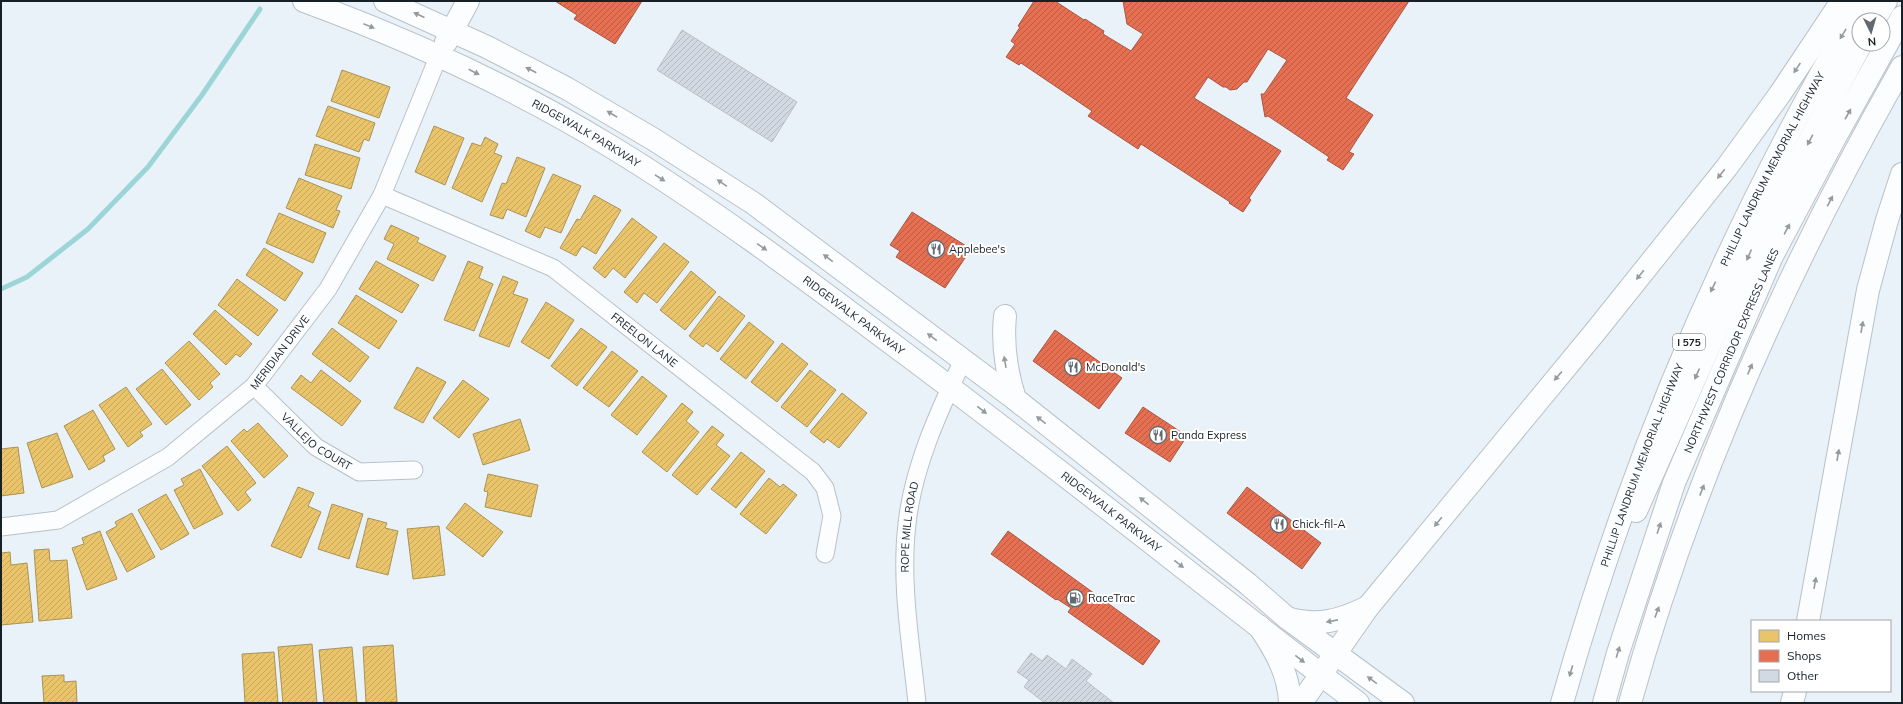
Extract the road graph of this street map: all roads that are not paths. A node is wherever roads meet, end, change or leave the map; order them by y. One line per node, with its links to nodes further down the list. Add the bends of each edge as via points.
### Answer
1 (304, 1): 11 (main road, RIDGEWALK PARKWAY, one-way to 11)
2 (385, 1): 9 (main road, one-way to 2)
3 (468, 1): 9 (main road)
4 (1842, 1): 23 (main road, one-way to 23, via 1727,167 1600,326)
5 (1863, 1): 27 (main road, PHILLIP LANDRUM MEMORIAL HIGHWAY / I 575, one-way to 27, via 1825,64 1706,302 1634,479)
6 (1886, 1): 7 (main road)
7 (1879, 12)
8 (1902, 17): 37 (main road, NORTHWEST CORRIDOR EXPRESS LANES, one-way to 8, via 1674,483 1772,256)
9 (452, 30): 11 (main road); 16 (main road, one-way to 9, via 800,237 708,173 566,88)
10 (1857, 52): 27 (main road, one-way to 27, via 1755,243)
11 (438, 55): 14 (street, MERIDIAN DRIVE); 18 (main road, RIDGEWALK PARKWAY, one-way to 18, via 540,107 670,184 770,252)
12 (1902, 67): 38 (main road, one-way to 12, via 1654,620 1723,434 1763,339 1807,244)
13 (1902, 174): 25 (main road, one-way to 13, via 1868,290)
14 (382, 195): 17 (street, MERIDIAN DRIVE, via 328,289); 22 (street, FREELON LANE, via 552,268 813,472 825,488 832,516)
15 (1006, 316): 19 (main road, one-way to 15, via 1004,360)
16 (963, 360): 18 (street, ROPE MILL ROAD); 19 (main road)
17 (254, 386): 20 (street, VALLEJO COURT, via 316,447 359,472); 21 (street, MERIDIAN DRIVE, via 168,457 58,520)
18 (950, 387): 26 (main road, RIDGEWALK PARKWAY, one-way to 26); 31 (street, ROPE MILL ROAD, via 919,467 907,523 906,584)
19 (1015, 399): 24 (main road, one-way to 19, via 1230,569)
20 (414, 470)
21 (1, 527)
22 (825, 554)
23 (1368, 607): 24 (main road, one-way to 24, via 1339,620 1326,622 1302,622); 28 (main road)
24 (1287, 618): 28 (main road)
25 (1808, 620)
26 (1259, 626): 29 (main road, RIDGEWALK PARKWAY, one-way to 29); 32 (main road, via 1282,665 1288,680)
27 (1579, 642): 36 (main road, PHILLIP LANDRUM MEMORIAL HIGHWAY / I 575, one-way to 36)
28 (1336, 654): 29 (main road); 35 (main road, one-way to 28)
29 (1321, 674): 33 (main road); 34 (main road, RIDGEWALK PARKWAY)
30 (1795, 692): 39 (main road)
31 (917, 703)
32 (1290, 703)
33 (1301, 703)
34 (1358, 703)
35 (1403, 703)
36 (1562, 703)
37 (1604, 703)
38 (1630, 703)
39 (1792, 703)

